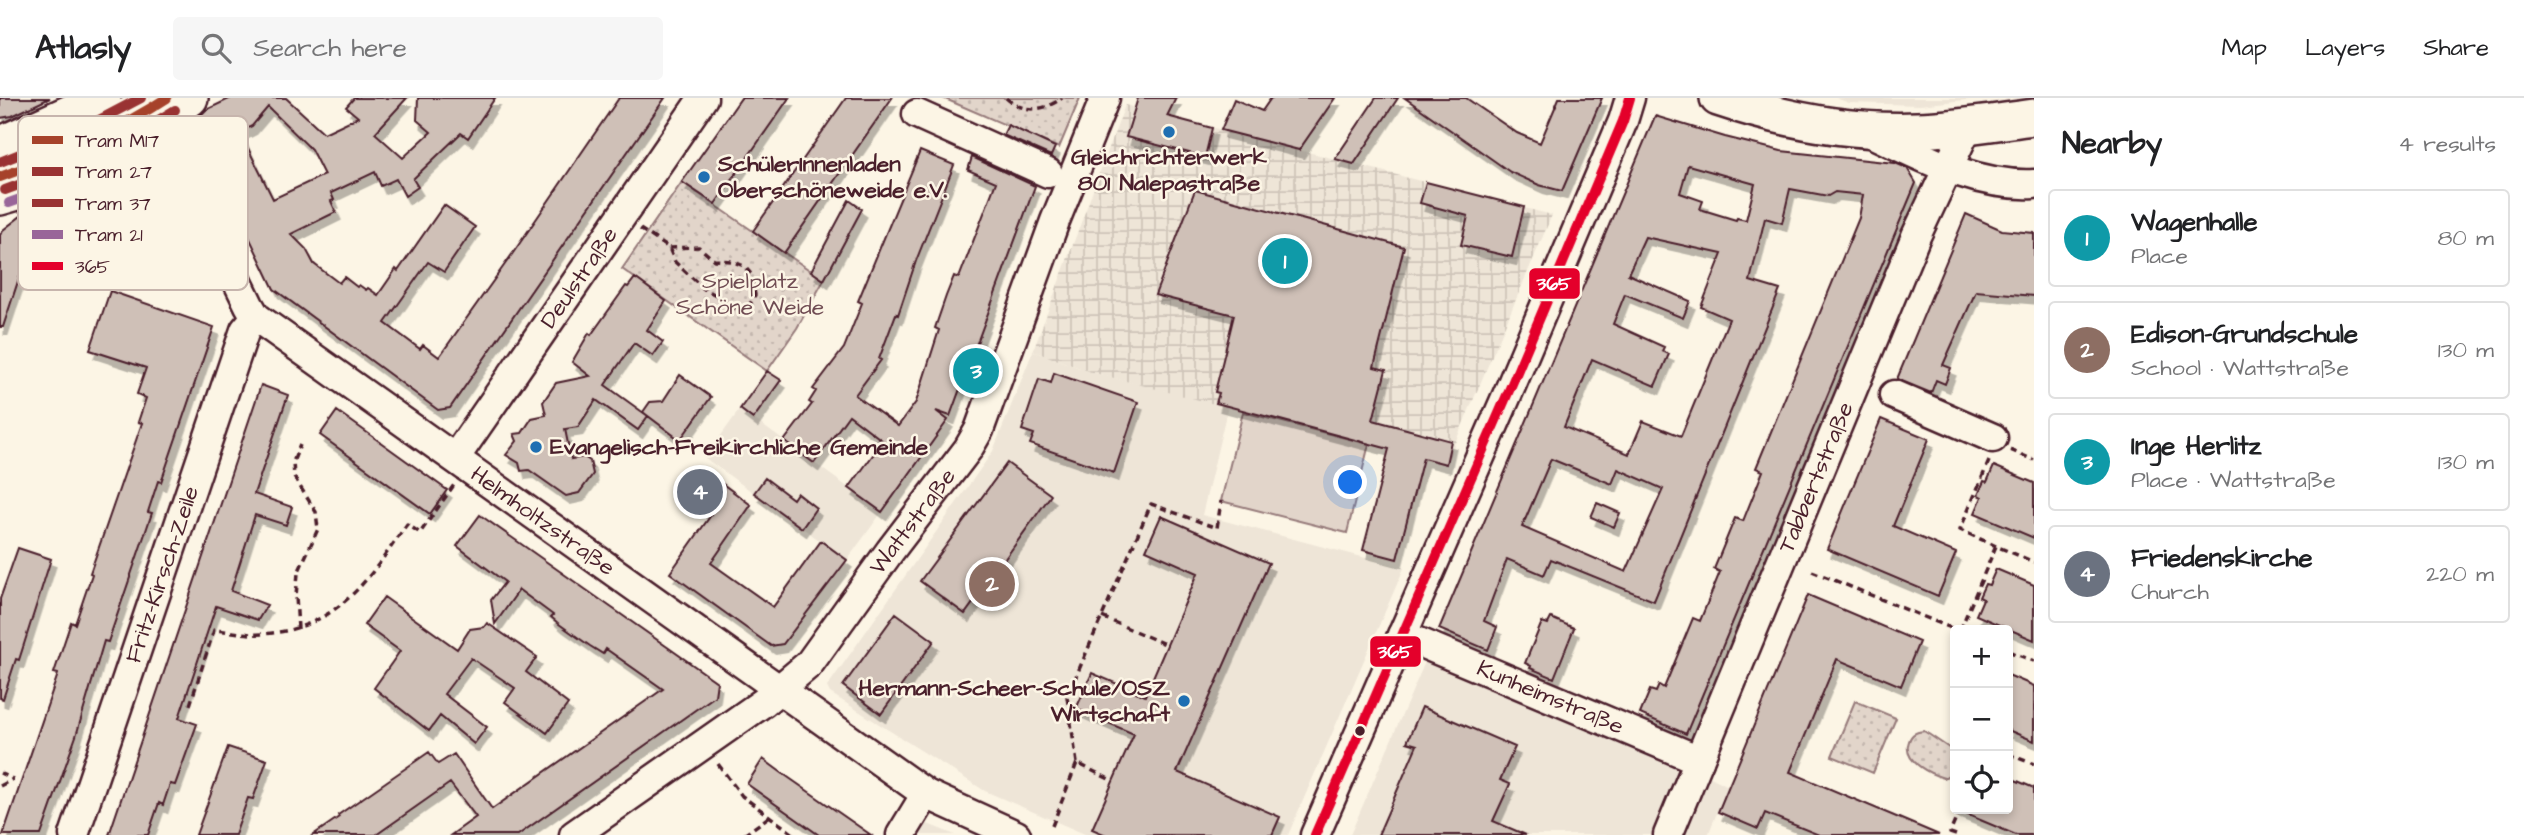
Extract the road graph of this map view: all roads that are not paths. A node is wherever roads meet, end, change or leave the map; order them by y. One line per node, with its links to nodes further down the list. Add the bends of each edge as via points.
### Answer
1 (103, 98): 8 (main road)
2 (190, 98): 9 (main road)
3 (703, 98): 24 (street, Deulstraße)
4 (1105, 98): 26 (street, Wattstraße, via 974,440 809,664)
5 (1630, 98): 25 (street)
6 (1718, 98): 12 (main road, via 1775,115)
7 (917, 114): 16 (street)
8 (64, 116)
9 (168, 116)
10 (2034, 117): 11 (main road)
11 (1972, 125): 12 (main road, via 1919,130); 15 (street, Tabbertstraße)
12 (1860, 128): 15 (street)
13 (18, 137): 14 (main road)
14 (0, 145)
15 (1948, 168): 17 (street, via 2001,183); 27 (street, Tabbertstraße)
16 (1048, 173)
17 (2034, 184)
18 (18, 191): 19 (main road)
19 (0, 197)
20 (241, 290): 21 (street, Helmholtzstraße)
21 (256, 317): 24 (street, Helmholtzstraße); 29 (street, Fritz-Kirsch-Zeile, via 245,330)
22 (1894, 395): 23 (street)
23 (1992, 446)
24 (455, 471): 26 (street, Helmholtzstraße)
25 (1402, 635): 27 (street, Kunheimstraße); 33 (street)
26 (781, 689): 28 (street, Helmholtzstraße); 30 (street, Wattstraße)
27 (1699, 760): 34 (street, Tabbertstraße)
28 (926, 794): 31 (street); 32 (street, Helmholtzstraße)
29 (74, 835)
30 (574, 835)
31 (901, 835)
32 (1016, 835)
33 (1315, 835)
34 (1668, 835)

